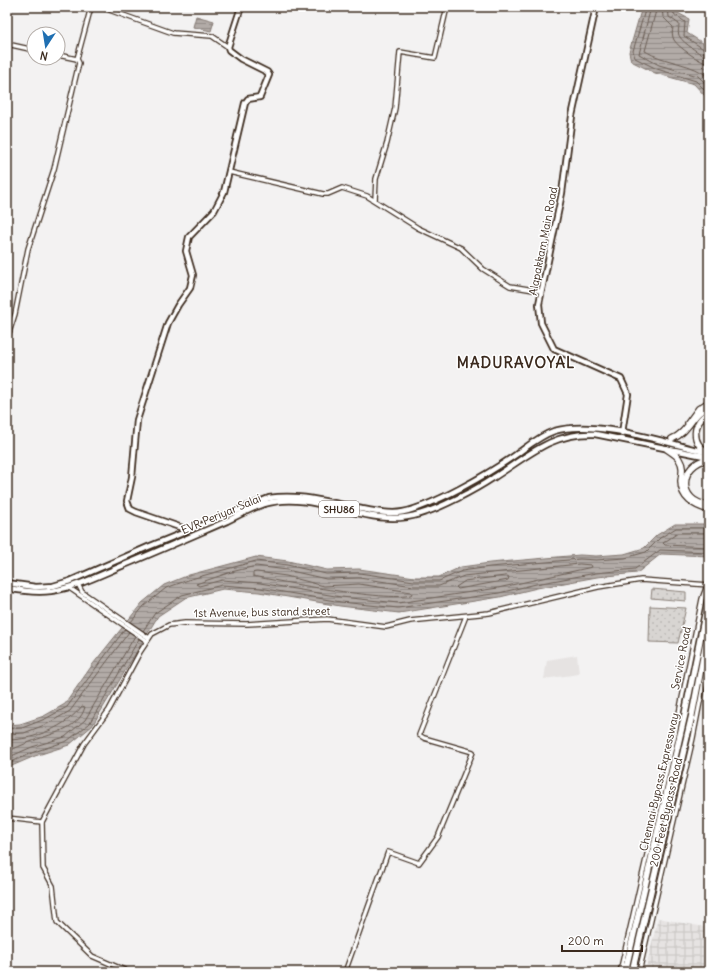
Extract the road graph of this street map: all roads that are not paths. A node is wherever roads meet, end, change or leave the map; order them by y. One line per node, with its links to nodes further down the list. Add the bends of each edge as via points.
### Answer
1 (91, 7): 10 (street)
2 (101, 7): 7 (street, via 173,33 212,36)
3 (241, 7): 7 (main road)
4 (448, 7): 12 (street, via 435,58 400,52 395,108 376,178)
5 (596, 7): 13 (main road, Alapakkam Main Road, via 572,116 562,193)
6 (7, 44): 8 (street)
7 (228, 47): 11 (main road, via 231,53 268,72 269,75 260,96 245,103)
8 (26, 48)
9 (66, 57): 10 (street)
10 (77, 59): 14 (street, via 80,63 54,169 28,249 15,314)
11 (229, 172): 12 (street, via 323,194 347,189); 30 (main road, via 217,207 187,241 186,251 193,275 190,288 168,323 155,368 146,387 138,420 127,501 130,509 136,512)
12 (375, 200): 13 (street, via 418,228 461,248 483,269 510,286)
13 (540, 291): 18 (main road, Alapakkam Main Road, via 540,323 552,348 621,379 628,394)
14 (7, 339)
15 (709, 402): 19 (street, via 698,408)
16 (709, 406): 19 (highway, via 702,409 686,429)
17 (709, 413): 22 (highway, via 699,421 695,431 695,438 700,446)
18 (622, 433): 20 (main road, EVR Periyar Salai / SHU86); 24 (main road, EVR Periyar Salai / SHU86, via 594,427 554,431 542,436)
19 (672, 439): 20 (street)
20 (659, 441): 22 (main road, SHU86)
21 (667, 449): 23 (main road, SHU86); 25 (main road, EVR Periyar Salai / SHU86, via 596,434 581,434 544,444); 26 (highway, via 679,459)
22 (709, 452)
23 (709, 458): 26 (highway, via 696,462)
24 (507, 460): 25 (main road); 27 (main road, EVR Periyar Salai / SHU86, via 416,509 386,513)
25 (510, 467): 27 (main road, EVR Periyar Salai / SHU86, via 484,484 440,506 403,518 376,518)
26 (685, 472): 28 (highway, via 689,494 696,501); 29 (highway, via 681,481 684,494 692,504)
27 (325, 503): 30 (main road, EVR Periyar Salai / SHU86, via 285,496 269,498); 32 (main road, EVR Periyar Salai / SHU86, via 280,501 265,504)
28 (709, 505)
29 (709, 510)
30 (188, 530): 31 (main road, EVR Periyar Salai / SHU86)
31 (148, 547): 32 (main road); 33 (main road, EVR Periyar Salai / SHU86, via 53,586 36,587)
32 (152, 554): 35 (main road, EVR Periyar Salai / SHU86)
33 (7, 583)
34 (708, 585): 39 (street, 1st Avenue, bus stand street, via 641,580); 48 (street, Service Road, via 702,599 675,733)
35 (79, 586): 36 (main road, EVR Periyar Salai / SHU86); 41 (street, via 82,592)
36 (68, 587): 37 (main road, EVR Periyar Salai / SHU86, via 40,592); 41 (street)
37 (7, 588)
38 (709, 595): 49 (highway, Chennai Bypass Expressway, via 685,714)
39 (466, 616): 42 (street, 1st Avenue, bus stand street, via 410,621 386,627 327,619 247,624 185,623 169,625); 47 (street, via 419,735 472,752 438,837 419,864 388,852)
40 (709, 627): 50 (highway, Chennai Bypass Expressway, via 692,715)
41 (143, 636): 42 (street)
42 (148, 639): 45 (street, 1st Avenue, bus stand street, via 109,710 84,744)
43 (709, 656): 51 (street, 200 Feet Bypass Road, via 693,738)
44 (7, 818): 45 (street)
45 (42, 822): 46 (street, 1st Avenue, bus stand street, via 43,868 53,886 57,922 92,956)
46 (129, 972)
47 (345, 972)
48 (620, 972)
49 (625, 972)
50 (632, 972)
51 (639, 972)

